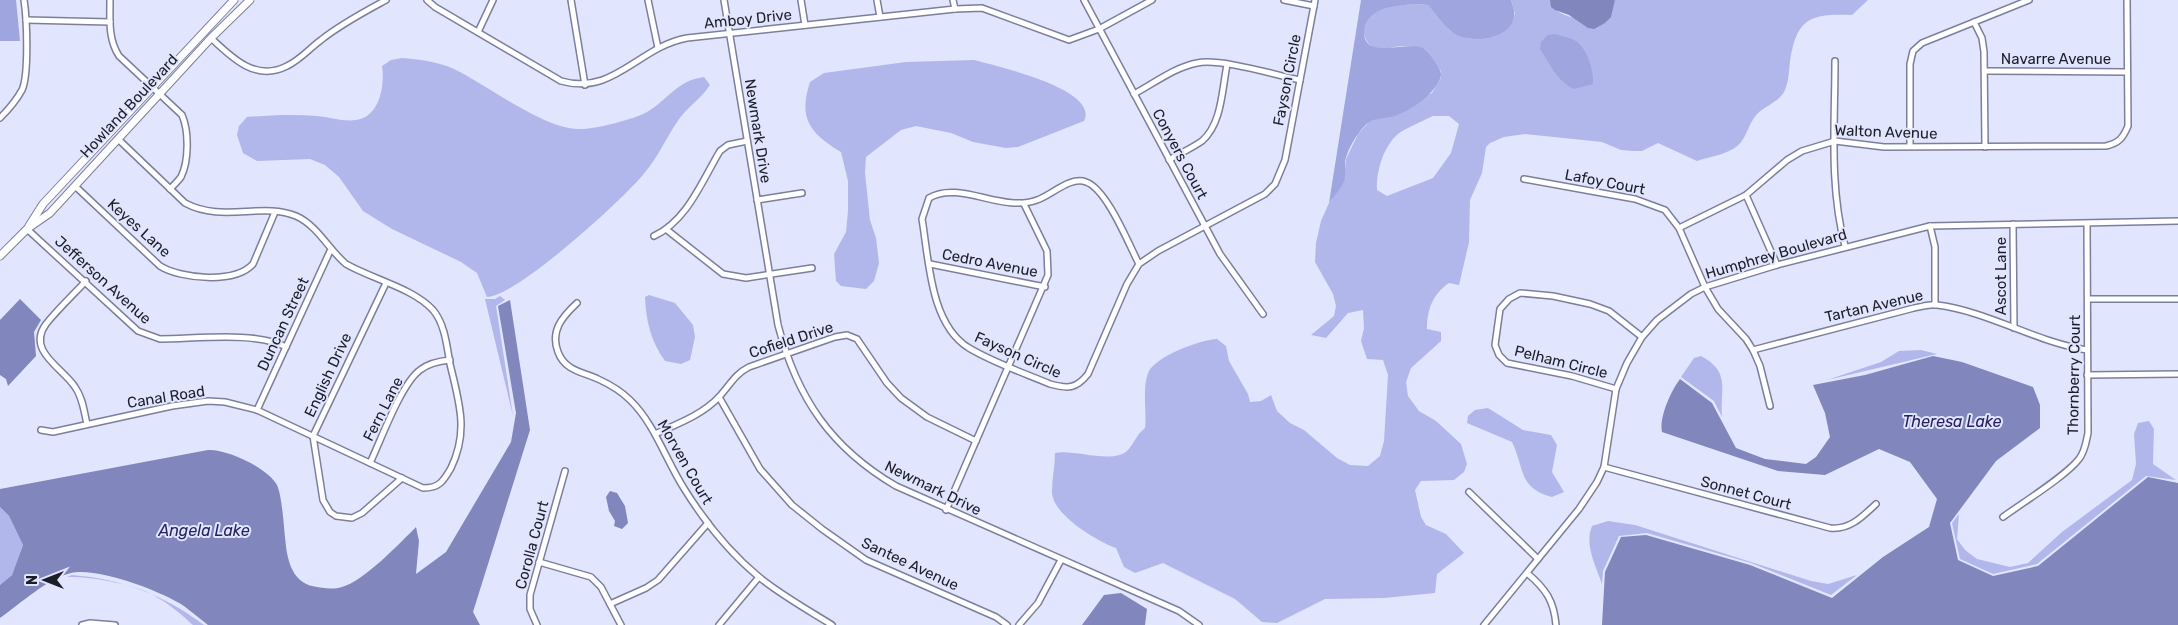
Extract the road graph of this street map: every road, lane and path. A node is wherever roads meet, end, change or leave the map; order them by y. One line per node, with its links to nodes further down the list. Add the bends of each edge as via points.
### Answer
1 (24, 0): 22 (street)
2 (110, 0): 23 (street)
3 (234, 0): 37 (main road, Howland Boulevard)
4 (250, 0): 29 (main road, Howland Boulevard)
5 (386, 0): 29 (street, via 321,39 288,66 276,70 245,67)
6 (427, 0): 27 (street, Amboy Drive, via 435,8)
7 (493, 0): 27 (street)
8 (571, 0): 36 (street)
9 (648, 0): 30 (street)
10 (724, 0): 28 (street, Newmark Drive)
11 (801, 0): 25 (street)
12 (877, 0): 21 (street)
13 (953, 0): 20 (street)
14 (1084, 0): 26 (street, Conyers Court)
15 (1152, 0): 26 (street, Amboy Drive)
16 (1284, 0): 19 (street)
17 (2029, 0): 24 (street)
18 (2126, 0): 34 (street)
19 (1314, 3): 35 (street, Fayson Circle)
20 (955, 9): 21 (street, Amboy Drive); 26 (street, Amboy Drive, via 982,8 1069,40)
21 (880, 17): 25 (street, Amboy Drive)
22 (26, 20): 23 (street); 40 (street, via 23,88)
23 (110, 22): 37 (street, via 114,47)
24 (1974, 22): 33 (street, via 1982,38); 45 (street, via 1922,43 1913,51 1910,64)
25 (805, 25): 28 (street, Amboy Drive)
26 (1098, 29): 39 (street, Conyers Court)
27 (478, 32): 36 (street, Amboy Drive, via 561,81)
28 (729, 34): 30 (street, Amboy Drive, via 671,41); 43 (street, Newmark Drive)
29 (211, 38): 38 (main road, Howland Boulevard)
30 (658, 48): 36 (street, Amboy Drive, via 604,80)
31 (1835, 62): 44 (street)
32 (1227, 65): 35 (street); 39 (street, via 1196,63); 47 (street, via 1218,114 1209,133 1202,141)
33 (1985, 71): 34 (street, Navarre Avenue); 46 (street)
34 (2126, 72): 46 (street, Walton Avenue, via 2128,126 2116,144)
35 (1300, 80): 60 (street, Fayson Circle, via 1285,160 1275,184 1265,194)
36 (585, 85)
37 (152, 86): 38 (street); 41 (main road, Howland Boulevard)
38 (160, 94): 42 (main road, Howland Boulevard); 51 (street, via 182,115 186,126 184,167 180,178)
39 (1134, 94): 47 (street, Conyers Court)
40 (0, 118)
41 (110, 131): 48 (main road, via 109,142 83,170); 63 (main road, Howland Boulevard, via 43,204)
42 (118, 140): 48 (main road, Howland Boulevard); 51 (street)
43 (747, 141): 54 (street, Newmark Drive); 64 (street, via 728,145 720,151 685,210)
44 (1835, 141): 45 (street, Walton Avenue, via 1884,147); 53 (street, Walton Avenue, via 1818,145 1787,160); 66 (street, via 1834,187)
45 (1910, 146): 46 (street, Walton Avenue)
46 (1985, 147)
47 (1169, 160): 60 (street, Conyers Court)
48 (82, 178): 50 (main road, Howland Boulevard)
49 (1524, 179): 62 (street, Lafoy Court, via 1652,204 1665,210)
50 (75, 186): 56 (street, Keyes Lane, via 160,266 183,276 231,276 248,269); 63 (main road, Howland Boulevard, via 50,213)
51 (170, 189): 56 (street, via 185,203 210,212)
52 (802, 193): 54 (street)
53 (1746, 195): 62 (street, Walton Avenue); 71 (street)
54 (757, 200): 73 (street, Newmark Drive)
55 (1024, 204): 69 (street, Fayson Circle, via 947,192 930,198 922,218); 70 (street, Fayson Circle, via 1076,182 1086,181 1104,198); 76 (street, via 1047,250 1049,265)
56 (275, 212): 67 (street, via 306,221)
57 (2178, 221): 59 (street, Humphrey Boulevard)
58 (2013, 224): 59 (street, Humphrey Boulevard); 61 (street, Humphrey Boulevard); 83 (street, Ascot Lane)
59 (2087, 224): 78 (street, Thornberry Court)
60 (1204, 226): 70 (street, Fayson Circle); 82 (street, Conyers Court)
61 (1930, 226): 66 (street, Humphrey Boulevard); 81 (street, via 1935,247)
62 (1679, 228): 77 (street, Lafoy Court)
63 (28, 229): 68 (main road, Howland Boulevard); 74 (street, Jefferson Avenue)
64 (667, 230): 65 (street); 73 (street, via 723,274 746,278)
65 (654, 236)
66 (1844, 246): 71 (street, Humphrey Boulevard)
67 (331, 249): 75 (street, via 346,264); 85 (street, Duncan Street)
68 (0, 256)
69 (930, 264): 76 (street, Cedro Avenue); 90 (street, Fayson Circle, via 938,308 955,337 969,348)
70 (1140, 264): 90 (street, Fayson Circle, via 1126,284 1088,374 1080,384 1064,388)
71 (1777, 265): 77 (street, Humphrey Boulevard)
72 (812, 268): 73 (street)
73 (769, 275): 88 (street, Newmark Drive)
74 (86, 282): 85 (street, Jefferson Avenue, via 138,331 149,336 160,339 259,338); 97 (street, via 46,325 40,345 77,390)
75 (386, 283): 89 (street, via 422,300 434,312); 100 (street, English Drive)
76 (1044, 286): 90 (street)
77 (1705, 286): 84 (street, Humphrey Boulevard, via 1672,307); 86 (street, Lafoy Court, via 1718,309)
78 (2088, 299): 79 (street); 87 (street, Thornberry Court)
79 (2178, 299)
80 (577, 303): 99 (street, Morven Court, via 564,315 556,332 559,354 573,370 598,379 628,398 641,411)
81 (1935, 305): 83 (street, Tartan Avenue); 86 (street, Tartan Avenue)
82 (1263, 314)
83 (2014, 328): 87 (street, Tartan Avenue, via 2067,347)
84 (1642, 337): 93 (street, Humphrey Boulevard); 93 (street, Pelham Circle, via 1609,311 1554,296 1520,293 1508,298 1500,309 1495,345 1507,363)
85 (286, 347): 96 (street, Duncan Street)
86 (1753, 350): 95 (street, Lafoy Court)
87 (2087, 350): 92 (street, Thornberry Court)
88 (785, 353): 94 (street, Cofield Drive, via 738,373); 101 (street, Cofield Drive, via 835,337 847,335 857,339 901,398 927,417); 108 (street, Newmark Drive, via 810,406 851,456 896,486)
89 (450, 360): 102 (street, Fern Lane, via 428,365 408,382); 105 (street, Canal Road, via 461,413 462,436 456,457 440,485 423,488)
90 (1010, 366): 101 (street)
91 (2178, 374): 92 (street)
92 (2087, 375): 109 (street, Thornberry Court, via 2088,433 2079,460)
93 (1616, 388): 103 (street, Humphrey Boulevard)
94 (719, 397): 99 (street, Cofield Drive, via 698,414); 123 (street, Santee Avenue, via 760,469 792,505 822,530 866,560 996,617)
95 (1770, 406)
96 (257, 410): 97 (street, Canal Road, via 225,402 192,402); 100 (street, Canal Road)
97 (87, 424): 98 (street, Canal Road, via 54,432)
98 (41, 430)
99 (655, 434): 110 (street, Morven Court, via 681,484)
100 (313, 436): 102 (street, Canal Road); 105 (street, English Drive, via 323,500 336,516 352,518 362,514)
101 (976, 441): 108 (street)
102 (370, 463): 105 (street, Canal Road)
103 (1604, 467): 107 (street, Sonnet Court, via 1830,528 1854,524); 111 (street, Humphrey Boulevard, via 1590,493)
104 (565, 471): 113 (street, Corolla Court)
105 (402, 478)
106 (1469, 492): 111 (street)
107 (1876, 504)
108 (946, 510): 112 (street, Newmark Drive)
109 (2003, 517)
110 (708, 523): 115 (street, Morven Court); 116 (street, via 658,580)
111 (1538, 559): 114 (street, Humphrey Boulevard)
112 (1062, 560): 124 (street, via 1038,603); 125 (street, Newmark Drive, via 1179,611)
113 (539, 562): 116 (street, via 591,578 601,587); 119 (street, Corolla Court, via 530,595 530,609)
114 (1527, 573): 126 (street, Humphrey Boulevard); 127 (street, via 1552,599)
115 (758, 577): 121 (street); 122 (street, Morven Court)
116 (610, 604): 120 (street)
117 (82, 625): 118 (street)
118 (115, 625)
119 (537, 625)
120 (621, 625)
121 (719, 625)
122 (832, 625)
123 (1007, 625)
124 (1019, 625)
125 (1199, 625)
126 (1484, 625)
127 (1556, 625)

